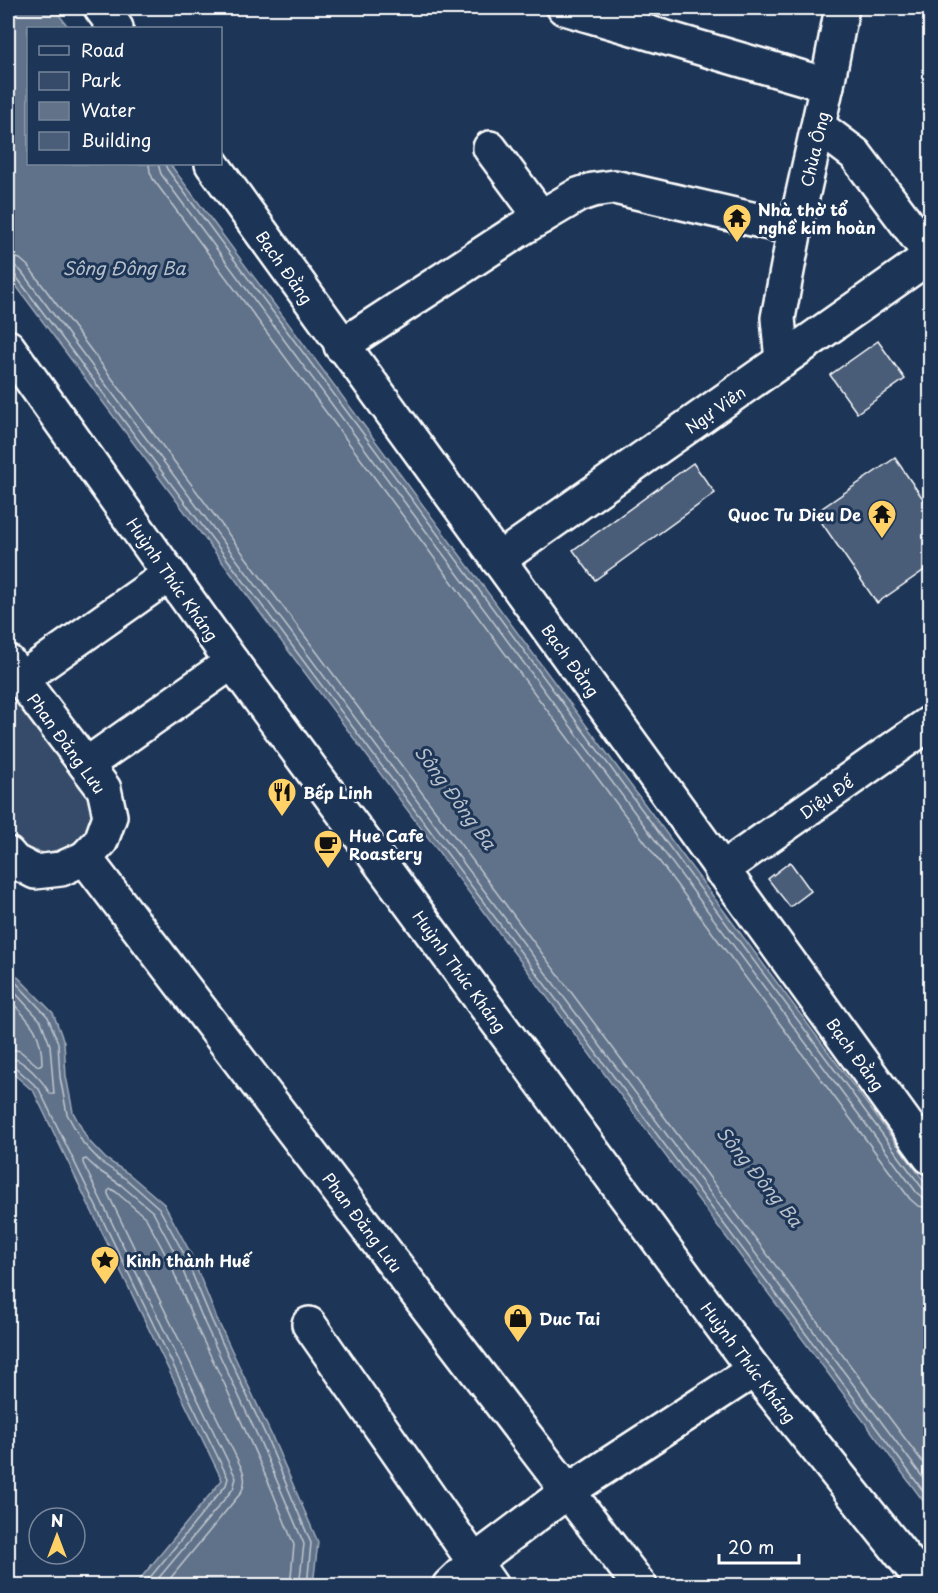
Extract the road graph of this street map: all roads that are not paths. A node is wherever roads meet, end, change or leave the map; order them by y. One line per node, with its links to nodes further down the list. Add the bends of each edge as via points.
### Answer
1 (101, 8): 4 (street)
2 (564, 8): 5 (street)
3 (842, 8): 5 (street, Chùa Ông)
4 (115, 27)
5 (828, 85): 6 (street, Chùa Ông)
6 (819, 127): 10 (street, Chùa Ông); 11 (street, via 855,154)
7 (490, 147): 9 (street)
8 (213, 165): 13 (street, Bạch Đằng)
9 (541, 217): 10 (street, via 578,195 614,187); 13 (street)
10 (795, 229): 14 (street, Chùa Ông, via 778,318)
11 (930, 255): 14 (street, Ngự Viên)
12 (8, 346): 16 (street, Huỳnh Thúc Kháng)
13 (341, 346): 15 (street, Bạch Đằng)
14 (782, 361): 15 (street, Ngự Viên)
15 (498, 560): 23 (street, Bạch Đằng)
16 (170, 574): 17 (street, Huỳnh Thúc Kháng); 18 (street)
17 (232, 662): 20 (street); 26 (street, Huỳnh Thúc Kháng)
18 (14, 671): 20 (street, Phan Đăng Lưu)
19 (930, 723): 23 (street, Diệu Đế)
20 (86, 765): 22 (street, Phan Đăng Lưu, via 104,789 110,816 101,842)
21 (8, 854): 22 (street, via 35,872 61,868)
22 (85, 858): 27 (street, Phan Đăng Lưu)
23 (721, 870): 24 (street, Bạch Đằng)
24 (930, 1157)
25 (309, 1324): 28 (street)
26 (754, 1370): 27 (street); 31 (street, Huỳnh Thúc Kháng)
27 (568, 1491): 28 (street); 30 (street, Phan Đăng Lưu)
28 (482, 1574): 29 (street)
29 (449, 1586)
30 (640, 1586)
31 (927, 1586)

